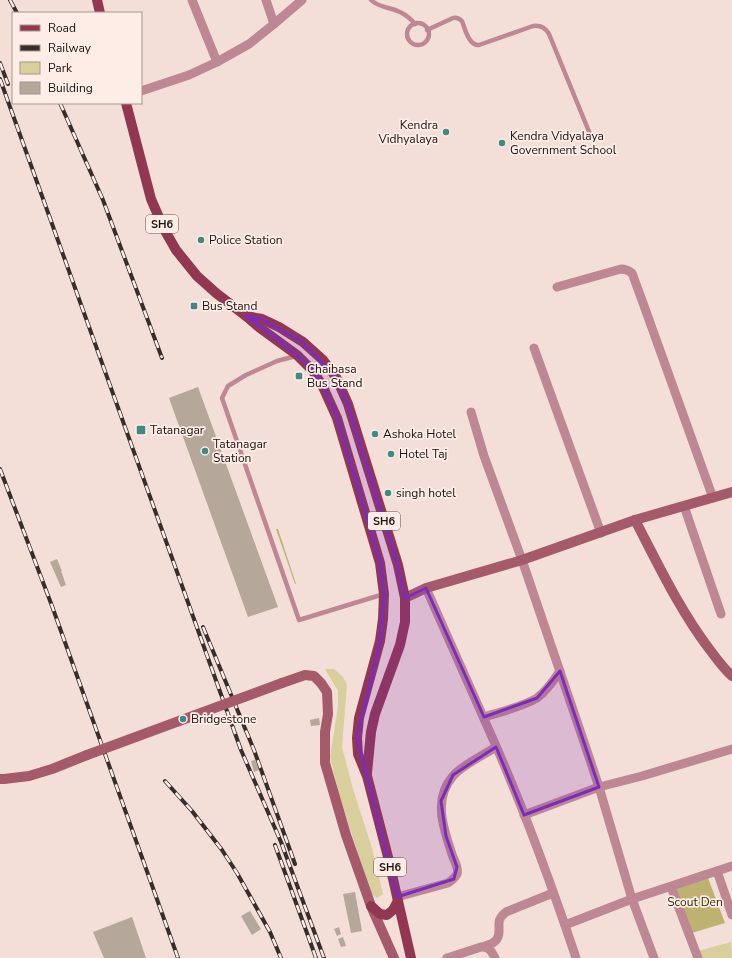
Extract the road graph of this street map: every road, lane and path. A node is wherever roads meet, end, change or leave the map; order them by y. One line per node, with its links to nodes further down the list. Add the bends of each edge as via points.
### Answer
1 (97, 0): 6 (main road)
2 (192, 0): 10 (street)
3 (266, 0): 7 (street)
4 (302, 0): 7 (street)
5 (371, 0): 8 (lane, via 377,5 400,12)
6 (100, 12)
7 (274, 24): 10 (street, via 249,44)
8 (415, 24): 9 (lane, via 422,25); 9 (lane, via 409,28 407,35 413,44 423,43 428,37)
9 (427, 30): 13 (lane, via 457,17 462,21 470,41 476,46 533,26 543,27 549,34)
10 (217, 62): 11 (street, via 189,76)
11 (142, 91)
12 (126, 104): 15 (main road, SH6, via 152,199 176,250 216,294)
13 (590, 134)
14 (557, 287): 20 (street, via 621,269 629,270 632,274)
15 (246, 316): 17 (main road, SH6); 27 (main road, SH6, via 262,319 304,342 336,377 348,404 398,565)
16 (534, 348): 23 (street)
17 (297, 355): 26 (main road, SH6, via 313,371 337,418 380,563); 26 (lane, via 246,375 228,386 222,398 299,620)
18 (471, 412): 24 (street, via 484,456)
19 (732, 492): 20 (main road)
20 (713, 498): 21 (main road)
21 (684, 506): 22 (main road); 28 (street)
22 (635, 520): 23 (main road); 30 (main road, via 672,592 700,637)
23 (600, 533): 24 (main road)
24 (522, 560): 25 (main road); 29 (street)
25 (426, 588): 27 (main road); 31 (street)
26 (384, 594): 34 (main road, SH6, via 380,641 359,718 357,738 358,754)
27 (405, 598): 34 (main road, SH6, via 405,622 400,645 371,732)
28 (721, 614)
29 (560, 671): 31 (street, via 546,691 537,698); 36 (street)
30 (732, 676)
31 (484, 717): 32 (street)
32 (496, 747): 37 (street); 42 (street, via 453,775 441,801 441,816 457,867 454,879)
33 (732, 748): 36 (street)
34 (367, 776): 42 (main road, SH6)
35 (0, 779): 44 (main road, bridge, via 29,776 52,769 282,683 305,675 314,676 327,692 325,763 346,835)
36 (599, 788): 37 (street); 43 (street)
37 (524, 814): 41 (street)
38 (732, 866): 39 (street)
39 (717, 871): 40 (street); 45 (street)
40 (670, 886): 43 (street); 54 (street)
41 (553, 893): 46 (street); 47 (street, via 502,915 497,939)
42 (398, 899): 44 (main road, via 393,910 387,914 380,914); 49 (main road, SH6)
43 (632, 899): 46 (street); 53 (street)
44 (371, 906): 48 (main road)
45 (732, 914)
46 (565, 925): 52 (street)
47 (485, 946): 50 (street); 51 (street)
48 (394, 958)
49 (411, 958)
50 (448, 958)
51 (495, 958)
52 (576, 958)
53 (654, 958)
54 (698, 958)

